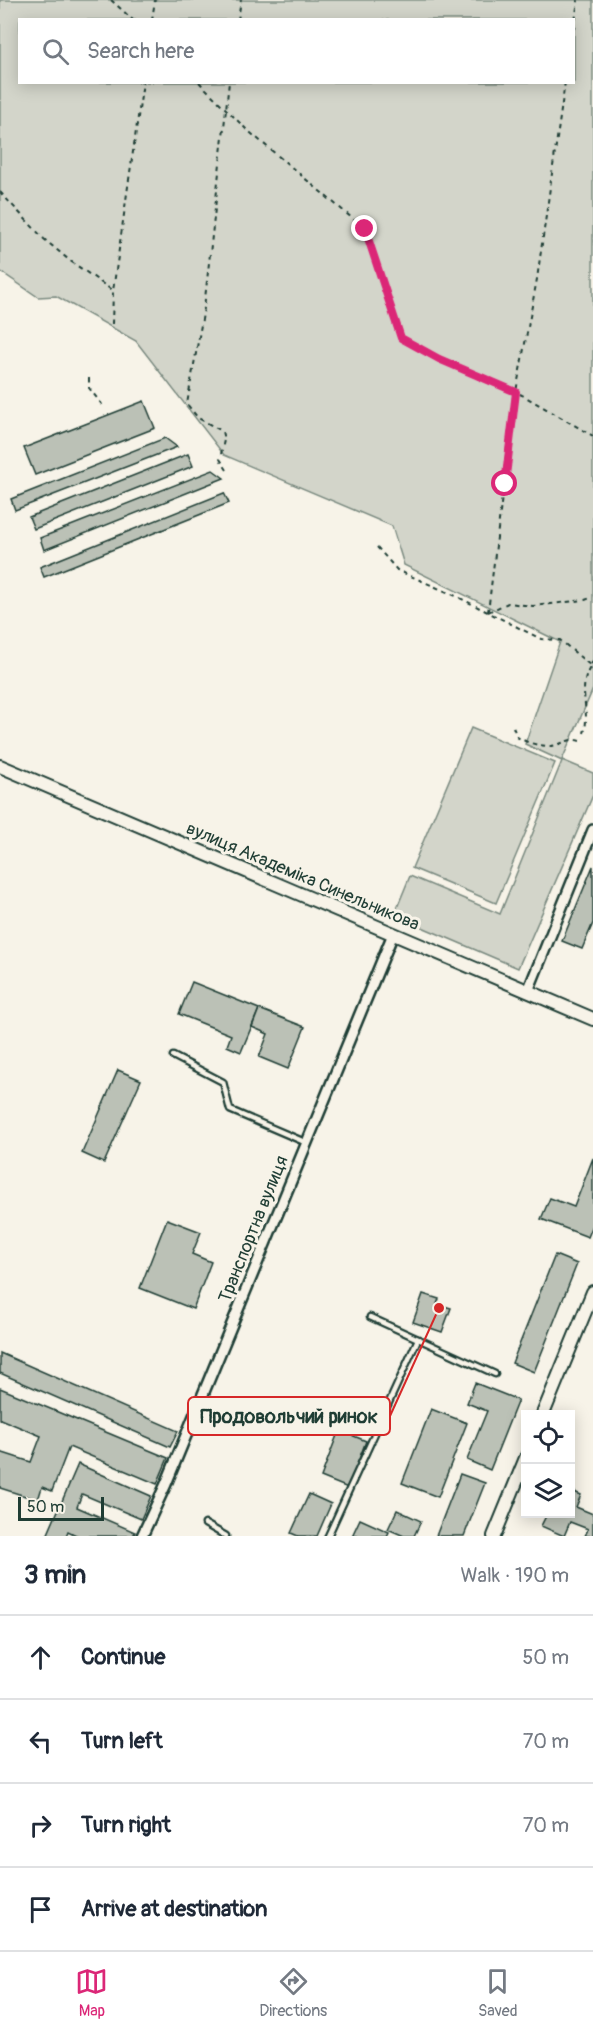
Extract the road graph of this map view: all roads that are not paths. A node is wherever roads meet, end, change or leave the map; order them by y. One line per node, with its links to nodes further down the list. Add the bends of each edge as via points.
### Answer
1 (0, 766): 3 (street, вулиця Академіка Синельникова)
2 (593, 830): 4 (street)
3 (393, 934): 4 (street, вулиця Академіка Синельникова); 7 (street, Транспортна вулиця)
4 (528, 991): 5 (street, вулиця Академіка Синельникова)
5 (593, 1018)
6 (173, 1056): 7 (lane, via 224,1082 230,1110)
7 (307, 1143): 15 (street, Транспортна вулиця)
8 (593, 1292): 12 (street)
9 (370, 1317): 10 (lane)
10 (418, 1339): 11 (lane); 17 (lane)
11 (495, 1374)
12 (545, 1410)
13 (523, 1464): 18 (street)
14 (205, 1524): 16 (lane)
15 (142, 1536)
16 (226, 1536)
17 (328, 1536)
18 (494, 1536)

